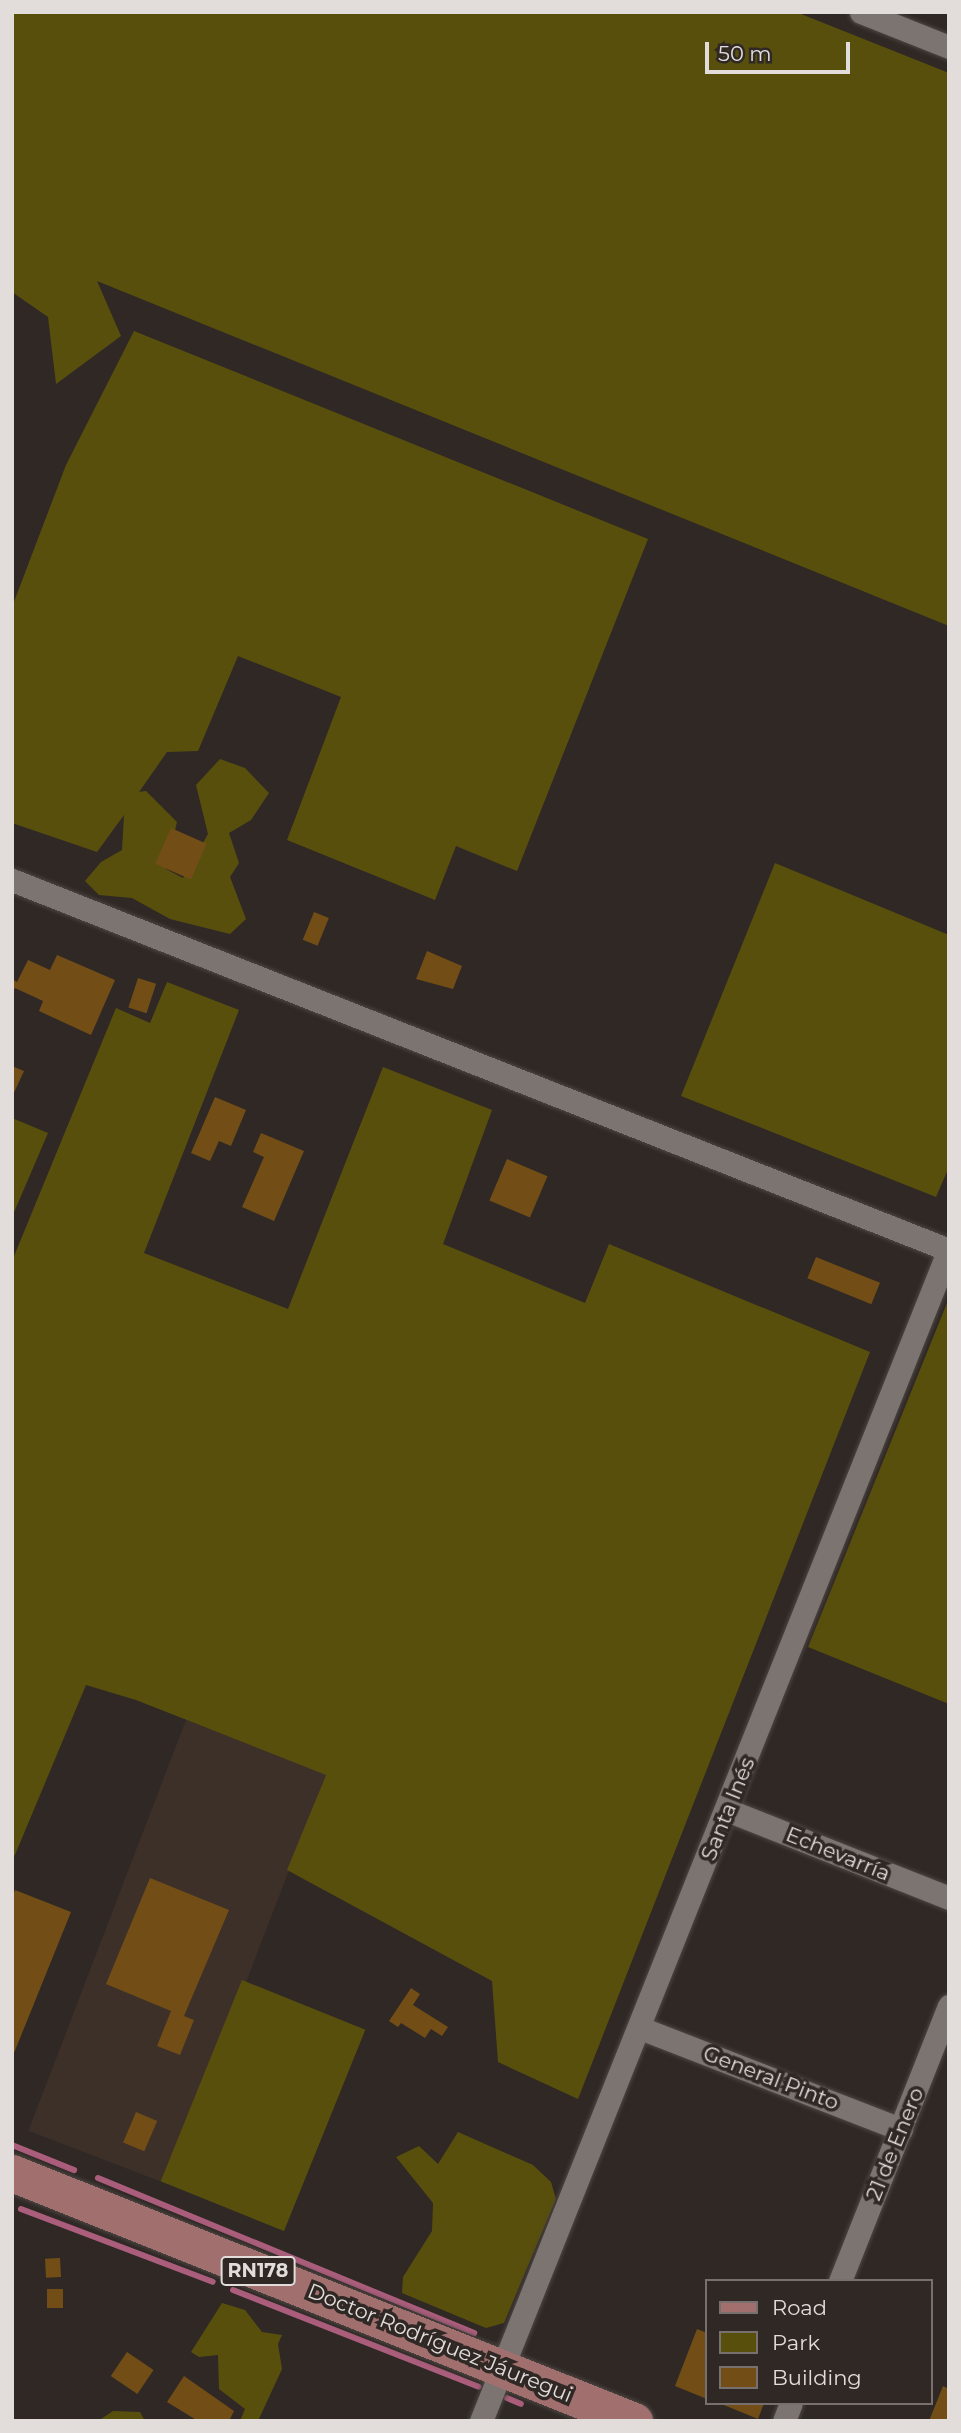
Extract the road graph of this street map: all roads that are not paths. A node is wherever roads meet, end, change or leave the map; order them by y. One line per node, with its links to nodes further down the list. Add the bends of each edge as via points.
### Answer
1 (861, 12): 2 (street)
2 (949, 47)
3 (12, 880): 4 (street)
4 (949, 1250): 5 (street, Santa Inés)
5 (727, 1810): 6 (street, Echevarría); 8 (street, Santa Inés)
6 (949, 1898)
7 (949, 2006): 9 (street, 21 de Enero)
8 (640, 2028): 9 (street, General Pinto); 12 (street, Santa Inés)
9 (901, 2129): 11 (street, 21 de Enero)
10 (12, 2174): 12 (main road, Doctor Rodríguez Jáuregui / RN178)
11 (841, 2279)
12 (503, 2368): 13 (street, Santa Inés); 14 (main road, Doctor Rodríguez Jáuregui / RN178)
13 (481, 2421)
14 (634, 2421)

